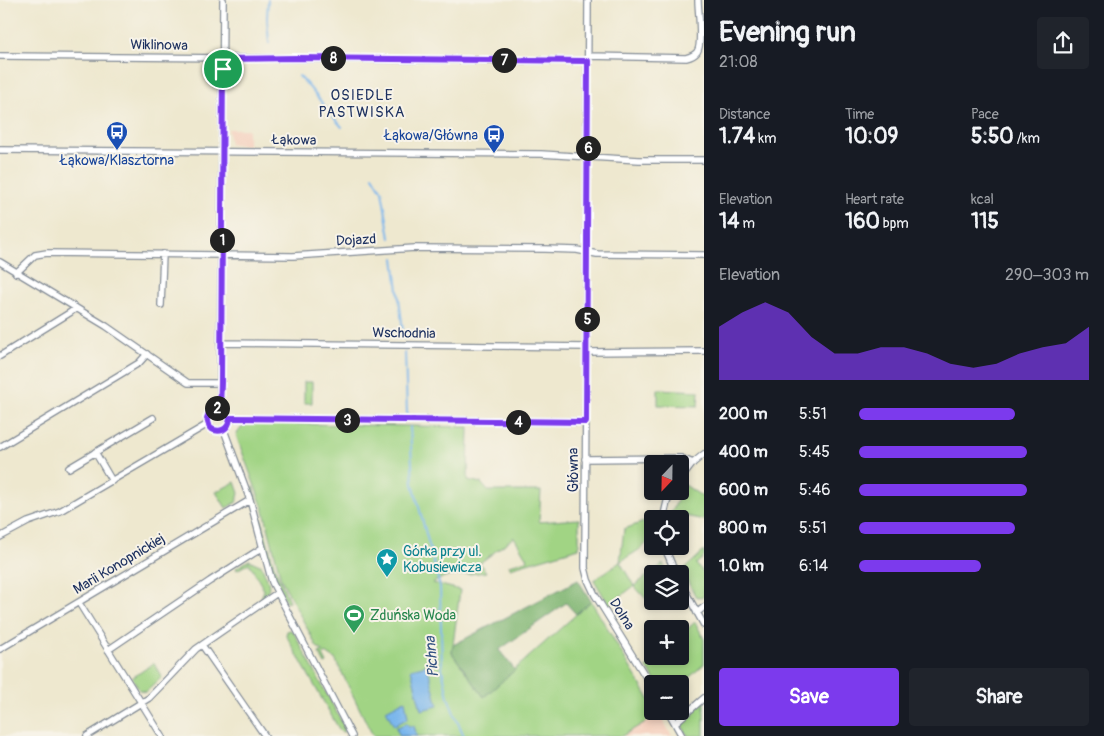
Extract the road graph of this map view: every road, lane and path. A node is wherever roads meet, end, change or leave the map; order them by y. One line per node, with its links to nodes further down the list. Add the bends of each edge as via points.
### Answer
1 (224, 0): 5 (street)
2 (588, 0): 6 (street, Główna)
3 (698, 0): 6 (street, Wiklinowa, via 699,42 697,53 692,56)
4 (0, 56): 5 (street, Wiklinowa)
5 (223, 59): 6 (street, Wiklinowa); 8 (street)
6 (588, 59): 9 (street, Główna)
7 (0, 150): 8 (street, Łąkowa)
8 (223, 152): 9 (street, Łąkowa); 13 (street)
9 (587, 157): 10 (street, Łąkowa); 11 (street, Główna)
10 (704, 160)
11 (587, 252): 13 (street, Dojazd, via 414,248 293,256); 14 (street, Dojazd); 20 (street, Główna)
12 (163, 254): 13 (street, Dojazd); 16 (street, Dojazd, via 40,253 30,258); 17 (street)
13 (222, 255): 19 (street)
14 (704, 255)
15 (0, 262): 16 (street)
16 (16, 273): 18 (street)
17 (161, 305)
18 (76, 308): 22 (street); 23 (street)
19 (220, 343): 20 (street, Wschodnia); 24 (street)
20 (587, 350): 21 (street, Wschodnia); 28 (street, Główna)
21 (704, 351)
22 (147, 354): 24 (street, via 188,383); 31 (street, via 139,363)
23 (0, 356)
24 (221, 383): 25 (street)
25 (220, 408): 27 (street, via 227,411); 29 (street, via 210,411)
26 (152, 418): 32 (street)
27 (230, 418): 28 (street); 30 (street)
28 (586, 422): 34 (street, Główna)
29 (208, 424): 30 (street, via 213,430); 38 (street)
30 (224, 430): 39 (street)
31 (0, 447)
32 (95, 452): 36 (street); 38 (street)
33 (704, 454): 35 (street)
34 (585, 459): 35 (street, via 681,458); 42 (street, Główna)
35 (693, 463): 37 (street)
36 (69, 468)
37 (689, 468)
38 (112, 481): 40 (street, via 60,511 28,522)
39 (250, 500): 41 (street); 45 (street, Marii Konopnickiej)
40 (0, 538)
41 (262, 548): 43 (street); 51 (street)
42 (588, 580): 52 (street, Dolna)
43 (277, 593): 49 (street); 60 (street)
44 (689, 598): 47 (street)
45 (79, 603): 50 (street, Marii Konopnickiej); 51 (street)
46 (704, 607): 47 (street)
47 (697, 613): 48 (street)
48 (704, 625)
49 (202, 645): 54 (street); 59 (street)
50 (0, 649)
51 (108, 650): 54 (street)
52 (645, 675)
53 (704, 698): 56 (street)
54 (142, 703): 57 (street); 58 (street)
55 (673, 720): 56 (street)
56 (675, 723): 61 (street)
57 (87, 736)
58 (162, 736)
59 (265, 736)
60 (352, 736)
61 (682, 736)

